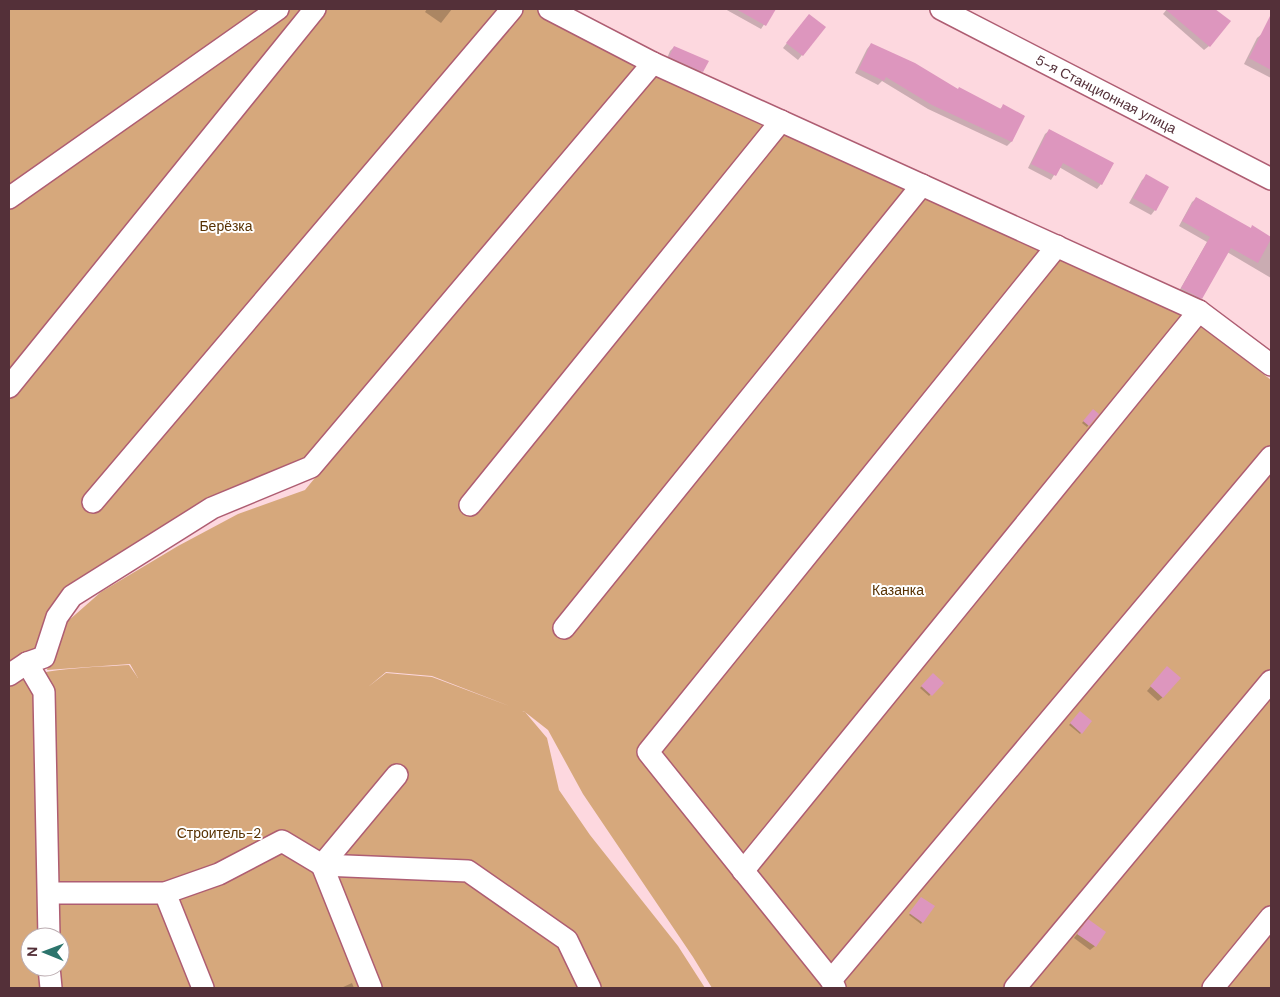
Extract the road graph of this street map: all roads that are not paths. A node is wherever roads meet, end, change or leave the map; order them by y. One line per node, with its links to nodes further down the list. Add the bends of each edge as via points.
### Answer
1 (278, 9): 10 (street)
2 (315, 9): 14 (street)
3 (512, 9): 16 (street)
4 (549, 9): 6 (street)
5 (940, 9): 8 (street, 5-я Станционная улица)
6 (653, 63): 7 (street); 19 (street, via 311,467 212,508 72,596 57,618 44,657)
7 (780, 121): 9 (street); 17 (street)
8 (1271, 179)
9 (922, 185): 11 (street); 18 (street)
10 (9, 198)
11 (1057, 246): 12 (street); 24 (street, via 648,752)
12 (1199, 311): 13 (street); 24 (street)
13 (1271, 365)
14 (9, 387)
15 (1271, 457): 29 (street)
16 (93, 502)
17 (470, 505)
18 (564, 628)
19 (27, 664): 20 (street); 25 (street, via 44,692)
20 (9, 675)
21 (1271, 681): 33 (street)
22 (397, 775): 23 (street)
23 (322, 865): 26 (street, via 282,841 219,874); 31 (street); 32 (street, via 468,871 567,940)
24 (743, 871): 29 (street)
25 (49, 893): 26 (street); 28 (street)
26 (165, 893): 30 (street)
27 (1271, 917): 34 (street)
28 (49, 927)
29 (833, 984)
30 (203, 988)
31 (371, 988)
32 (590, 988)
33 (1015, 988)
34 (1213, 988)

